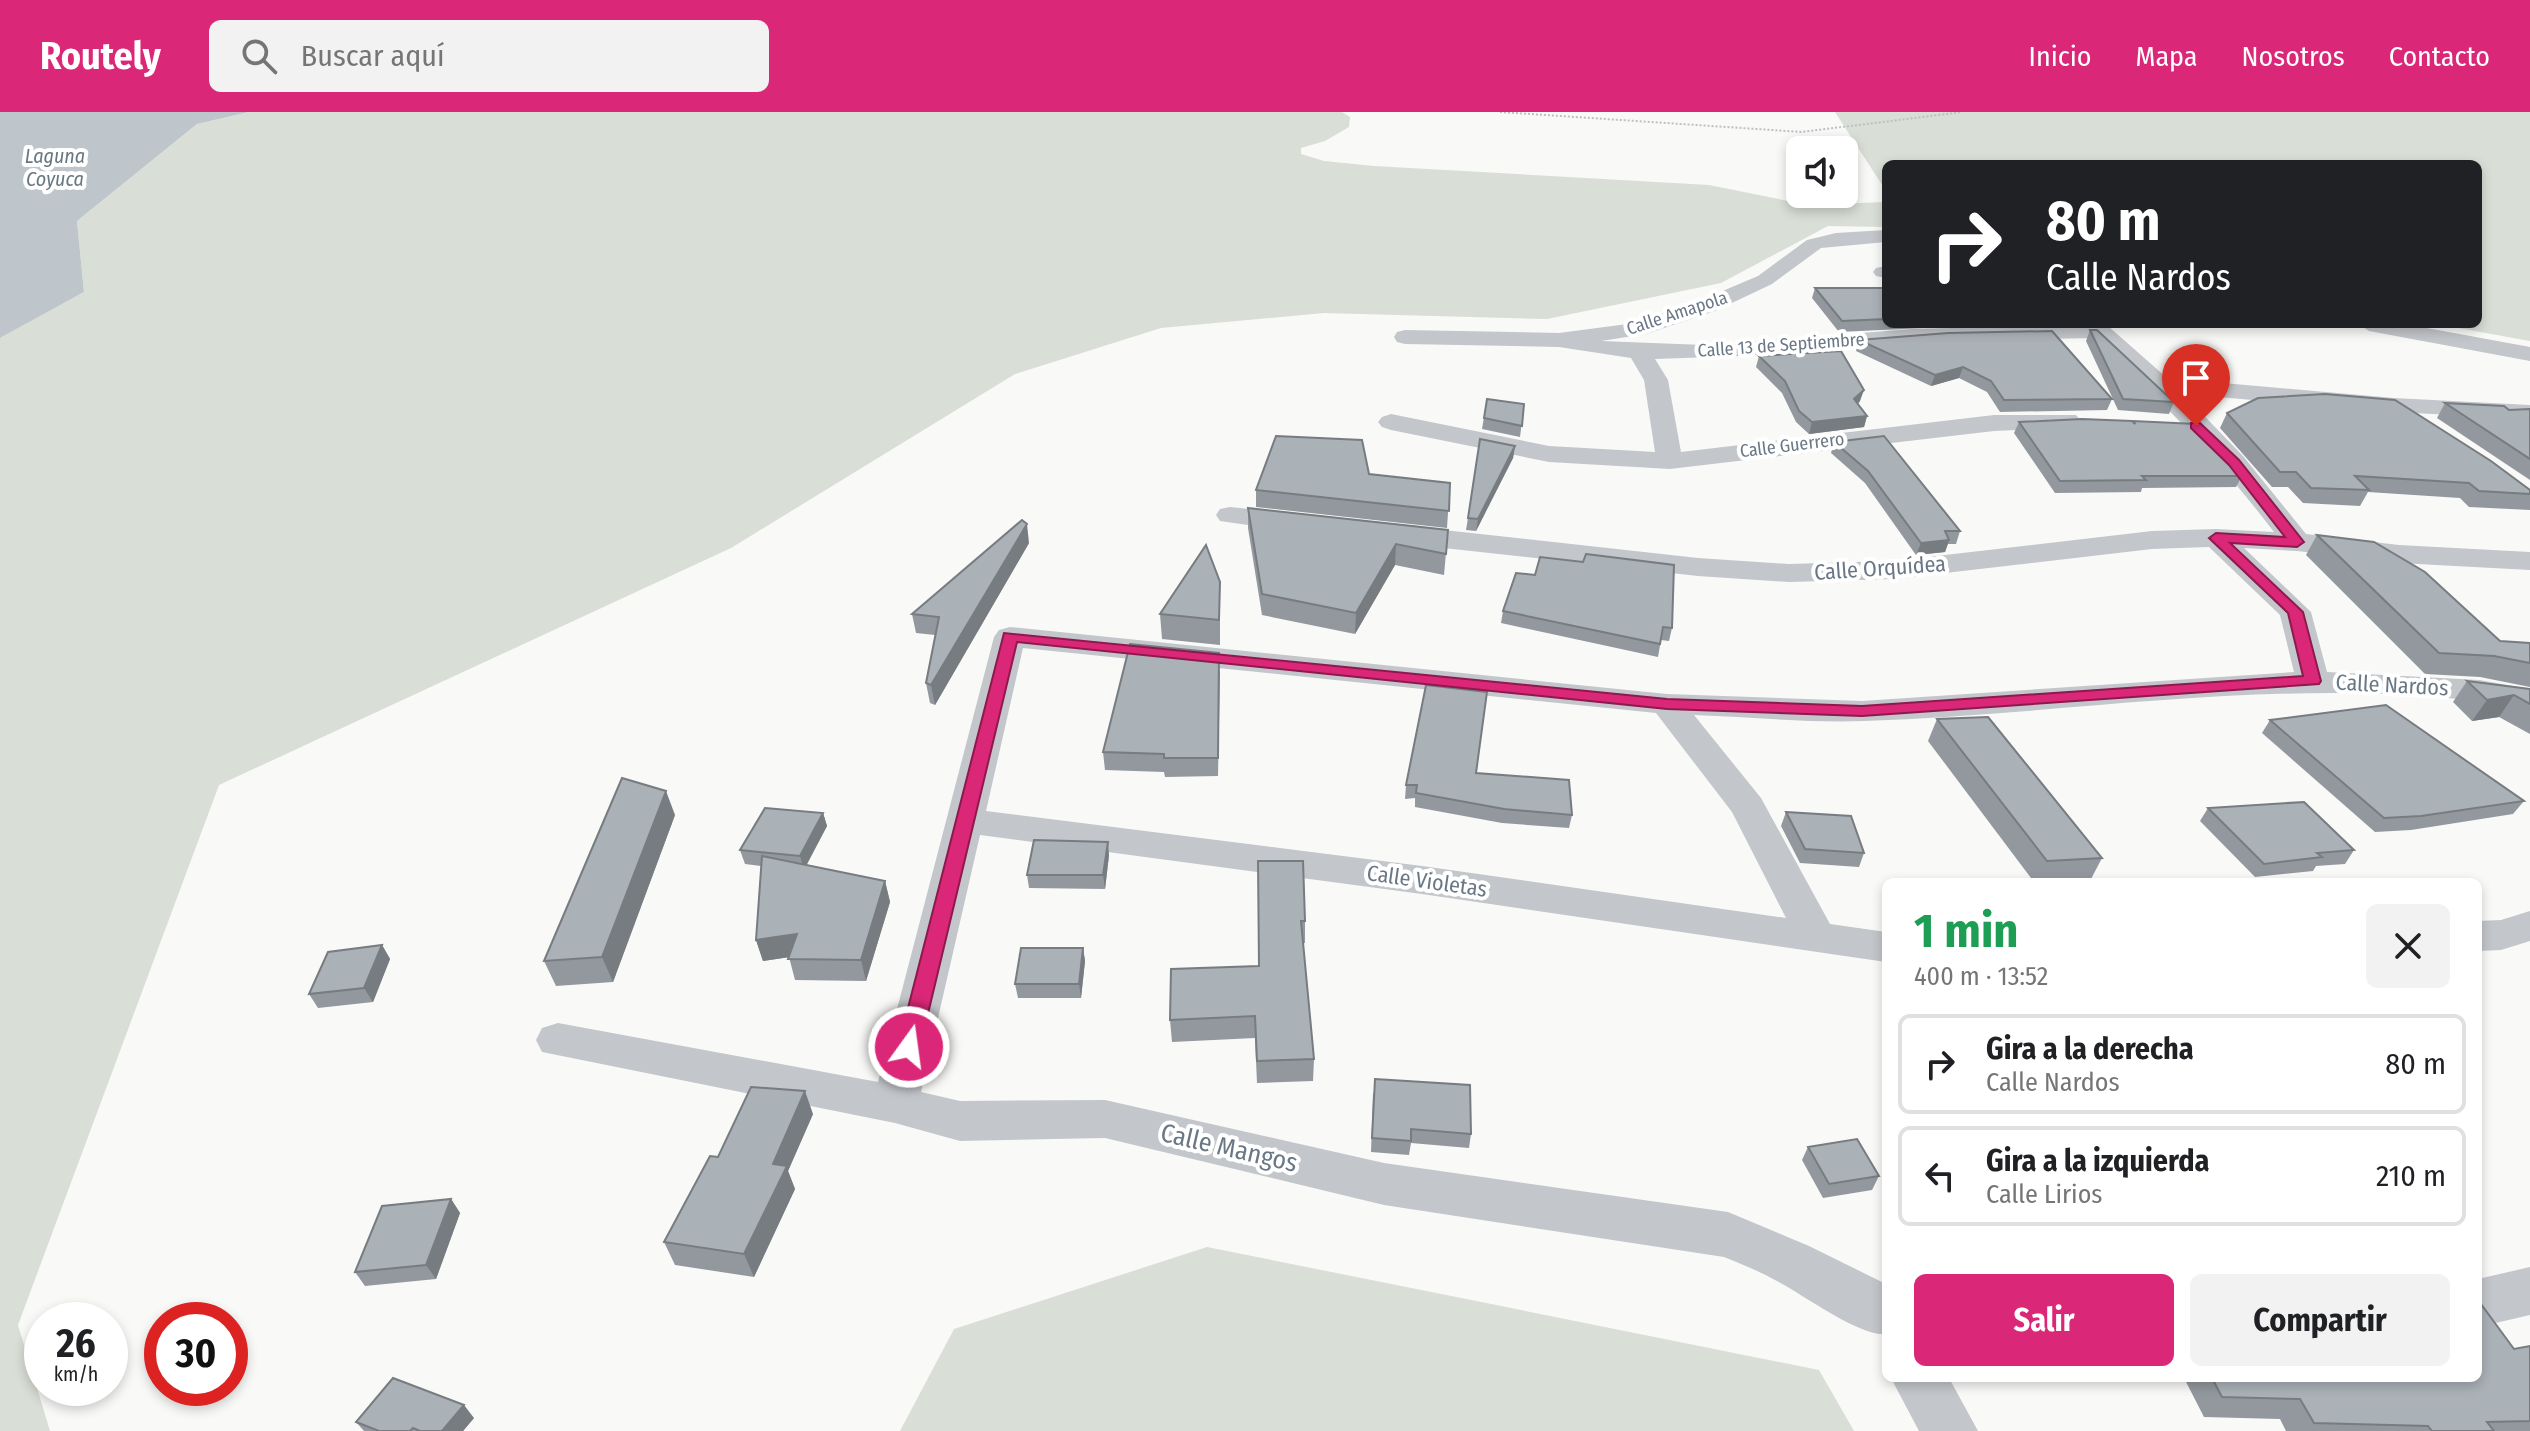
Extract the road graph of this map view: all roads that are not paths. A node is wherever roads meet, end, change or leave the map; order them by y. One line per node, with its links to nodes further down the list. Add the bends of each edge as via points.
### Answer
1 (1882, 236): 4 (street, Calle Amapola, via 1814,244 1765,280 1638,329)
2 (2390, 328): 6 (street)
3 (1405, 337): 4 (street, Calle Amapola)
4 (1559, 340): 5 (street, Calle 13 de Septiembre)
5 (1640, 353): 7 (street, Calle 13 de Septiembre, via 1942,333 2100,331); 15 (street, via 1656,380)
6 (2530, 354)
7 (2160, 385): 8 (street); 13 (street)
8 (2394, 405): 9 (street); 14 (street)
9 (2530, 412)
10 (2092, 420): 15 (street, Calle Guerrero, via 1994,423)
11 (1391, 422): 15 (street, Calle Guerrero, via 1549,454)
12 (2166, 424): 13 (street)
13 (2196, 426): 20 (street, via 2234,462)
14 (2431, 429)
15 (1670, 461)
16 (1230, 515): 17 (street)
17 (1323, 526)
18 (1370, 531): 19 (street, Calle Orquídea, via 1789,573 1893,570 2152,540)
19 (2216, 538): 20 (street, Calle Orquídea); 22 (street, via 2295,612)
20 (2297, 542): 21 (street, Calle Orquídea)
21 (2530, 561)
22 (2313, 681): 23 (street, Calle Nardos, via 2479,690); 24 (street, Calle Nardos, via 1862,711)
23 (2530, 699)
24 (1667, 704): 25 (street, Calle Nardos, via 1010,637); 28 (street, via 1748,807)
25 (966, 821): 28 (street, Calle Violetas); 31 (street)
26 (2530, 926): 27 (street)
27 (2482, 936)
28 (1817, 938): 29 (street, Calle Violetas)
29 (1882, 946)
30 (558, 1040): 31 (street, Calle Mangos)
31 (895, 1104): 34 (street, Calle Mangos, via 960,1121 1105,1119 1384,1184 1728,1235 1791,1262)
32 (2530, 1291): 33 (street)
33 (2482, 1302)
34 (1882, 1313)
35 (1920, 1382): 36 (street)
36 (1950, 1431)

